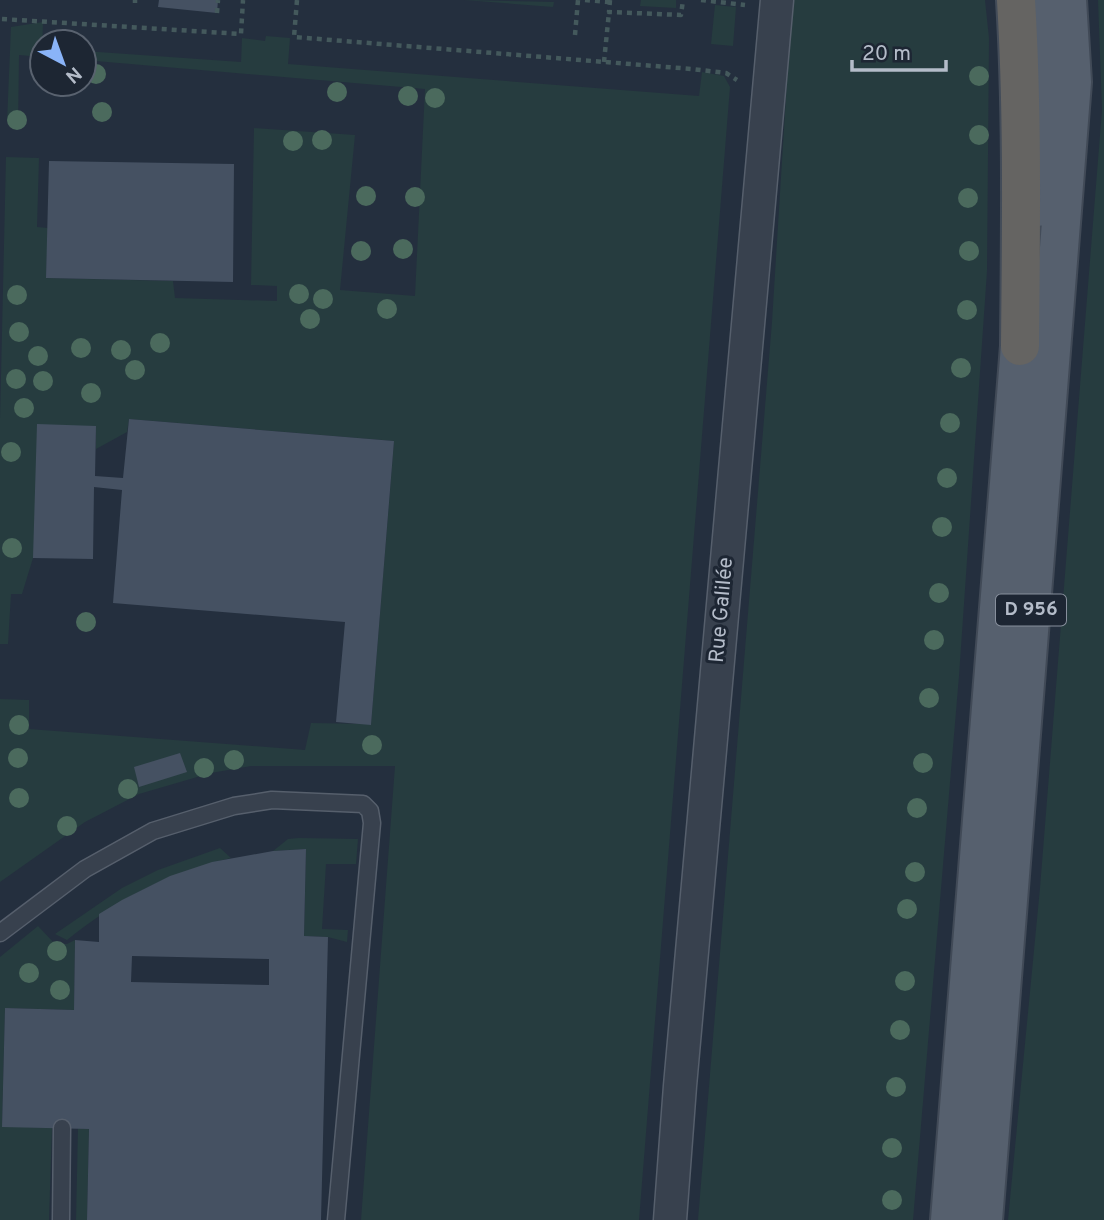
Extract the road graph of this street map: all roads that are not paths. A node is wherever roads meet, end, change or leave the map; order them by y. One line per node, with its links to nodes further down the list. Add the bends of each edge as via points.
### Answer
1 (777, 0): 10 (street, Rue Galilée)
2 (1016, 0): 5 (highway, D 956)
3 (1040, 0): 5 (main road, D 956, via 1042,116 1036,234)
4 (1067, 0): 12 (main road, D 956, via 1072,82)
5 (1020, 346): 11 (main road, D 956)
6 (0, 933): 9 (lane, via 85,869 153,831 272,800 363,804 372,823)
7 (62, 1128): 8 (lane)
8 (61, 1220)
9 (336, 1220)
10 (670, 1220)
11 (950, 1220)
12 (983, 1220)

